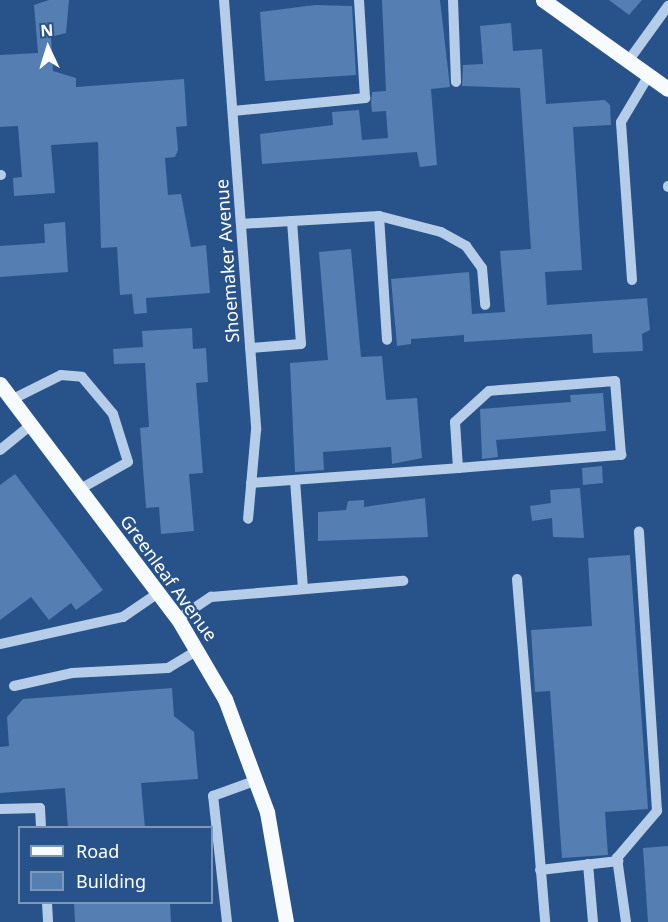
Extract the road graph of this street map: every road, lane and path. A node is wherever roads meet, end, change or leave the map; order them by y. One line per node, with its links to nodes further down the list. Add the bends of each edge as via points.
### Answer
1 (224, 0): 10 (street, Shoemaker Avenue)
2 (359, 0): 10 (street, via 365,98)
3 (453, 0): 8 (street)
4 (544, 1): 6 (main road)
5 (668, 6): 6 (street)
6 (629, 60): 7 (main road)
7 (649, 75): 9 (main road); 14 (street, via 621,122)
8 (456, 82)
9 (668, 89)
10 (232, 111): 13 (street, Shoemaker Avenue)
11 (379, 216): 12 (street); 15 (street, via 441,232 466,246 482,268); 16 (street)
12 (292, 221): 13 (street); 17 (street, via 301,344)
13 (241, 224): 17 (street, Shoemaker Avenue)
14 (632, 280)
15 (485, 305)
16 (387, 340)
17 (250, 348): 24 (street, Shoemaker Avenue, via 256,430)
18 (0, 384): 19 (main road, Greenleaf Avenue)
19 (11, 400): 20 (main road, Greenleaf Avenue); 25 (street, via 61,375 82,377 113,414 128,462)
20 (30, 426): 21 (street); 25 (main road, Greenleaf Avenue)
21 (0, 450)
22 (458, 468): 22 (street, via 621,455 615,381 489,391 455,422); 23 (street)
23 (295, 480): 24 (street); 30 (street)
24 (251, 483): 26 (street, Shoemaker Avenue)
25 (80, 489): 31 (main road, Greenleaf Avenue)
26 (248, 519)
27 (639, 532): 39 (street, via 657,810)
28 (517, 579): 41 (street)
29 (403, 580): 30 (street)
30 (303, 589): 32 (street, via 211,597)
31 (158, 593): 32 (main road, Greenleaf Avenue); 33 (street, via 123,617)
32 (178, 619): 34 (main road, Greenleaf Avenue)
33 (0, 644)
34 (198, 650): 35 (street, via 168,668 72,674); 36 (main road, Greenleaf Avenue)
35 (14, 686)
36 (258, 780): 44 (street, via 213,796); 45 (main road, Greenleaf Avenue, via 283,879)
37 (0, 809): 38 (street, via 40,808)
38 (41, 826)
39 (618, 861): 40 (street); 48 (street)
40 (588, 864): 41 (street); 47 (street)
41 (540, 870): 46 (street)
42 (47, 904): 43 (street)
43 (48, 922)
44 (227, 922)
45 (286, 922)
46 (545, 922)
47 (593, 922)
48 (626, 922)

